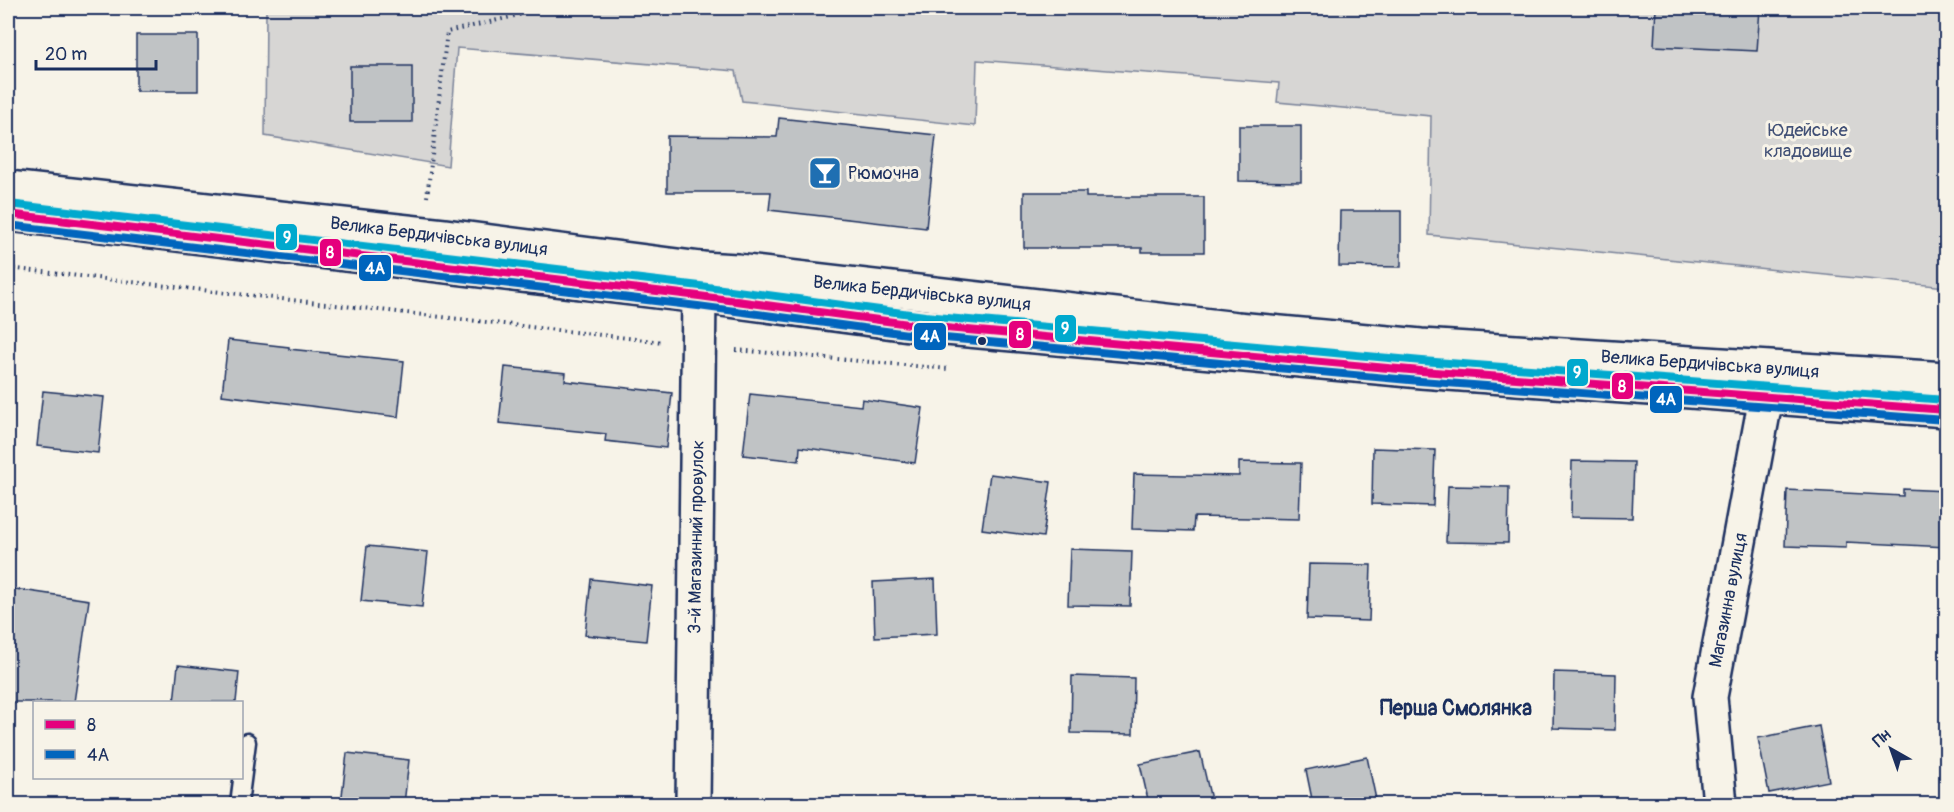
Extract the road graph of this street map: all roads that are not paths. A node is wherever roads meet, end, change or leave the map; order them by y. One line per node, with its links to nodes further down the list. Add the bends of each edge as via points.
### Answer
1 (8, 188): 3 (main road, Велика Бердичівська вулиця, via 423,234)
2 (8, 214): 3 (main road, Велика Бердичівська вулиця)
3 (700, 283): 4 (main road, Велика Бердичівська вулиця, via 746,272 1237,329 1421,346); 5 (main road, Велика Бердичівська вулиця, via 981,332); 11 (main road, 3-й Магазинний провулок)
4 (1947, 379)
5 (1766, 397): 6 (main road, Велика Бердичівська вулиця); 12 (main road, Магазинна вулиця, via 1710,697)
6 (1947, 410)
7 (247, 742): 8 (lane)
8 (243, 773)
9 (242, 779): 10 (lane)
10 (239, 804)
11 (693, 804)
12 (1720, 804)

